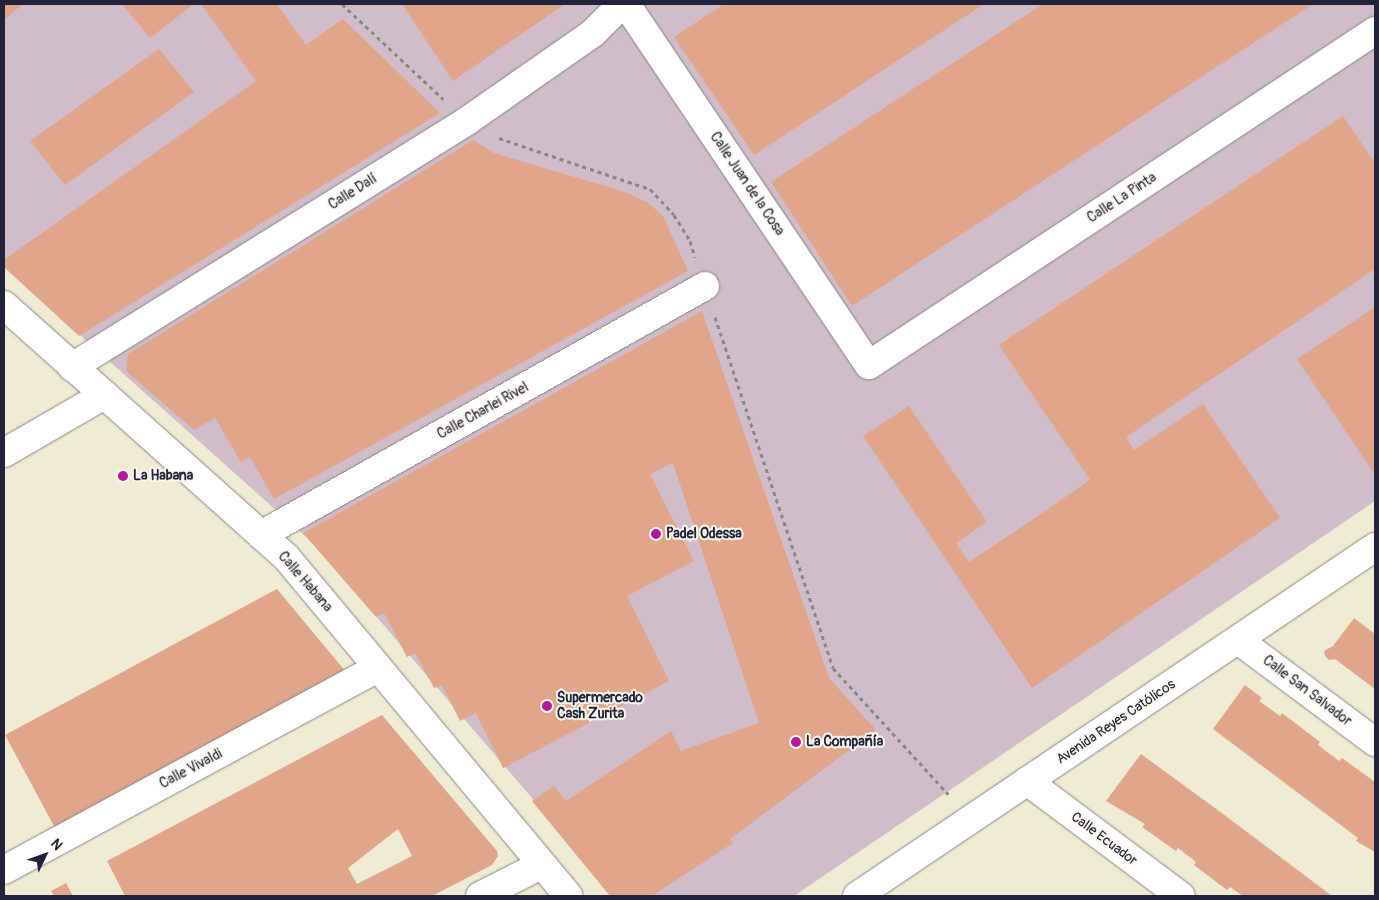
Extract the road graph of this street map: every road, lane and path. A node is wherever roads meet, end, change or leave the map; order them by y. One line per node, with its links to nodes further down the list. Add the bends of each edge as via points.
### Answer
1 (342, 4): 4 (path)
2 (624, 4): 4 (street, Calle Dalí, via 593,33); 7 (street, Calle Juan de la Cosa)
3 (1375, 31): 7 (street, Calle La Pinta)
4 (467, 121): 5 (path, via 492,135 650,189 674,215 690,242); 8 (street, Calle Dalí)
5 (705, 286): 11 (street, Calle Charlei Rivel); 17 (path, via 833,668)
6 (4, 305): 8 (street, Calle Habana)
7 (869, 365)
8 (72, 367): 9 (street, Calle Habana)
9 (104, 395): 10 (street); 11 (street, Calle Habana)
10 (5, 449)
11 (261, 535): 14 (street, Calle Habana, via 286,557)
12 (1375, 547): 13 (street, Avenida Reyes Católicos)
13 (1238, 640): 15 (street, Calle San Salvador); 16 (street, Avenida Reyes Católicos)
14 (378, 668): 18 (street, Calle Habana); 19 (street, Calle Vivaldi)
15 (1375, 742)
16 (1027, 781): 17 (street, Avenida Reyes Católicos); 23 (street, Calle Ecuador)
17 (971, 819): 22 (street, Avenida Reyes Católicos)
18 (540, 865): 20 (street); 21 (street, Calle Habana)
19 (4, 870)
20 (480, 896)
21 (568, 896)
22 (856, 896)
23 (1181, 896)

